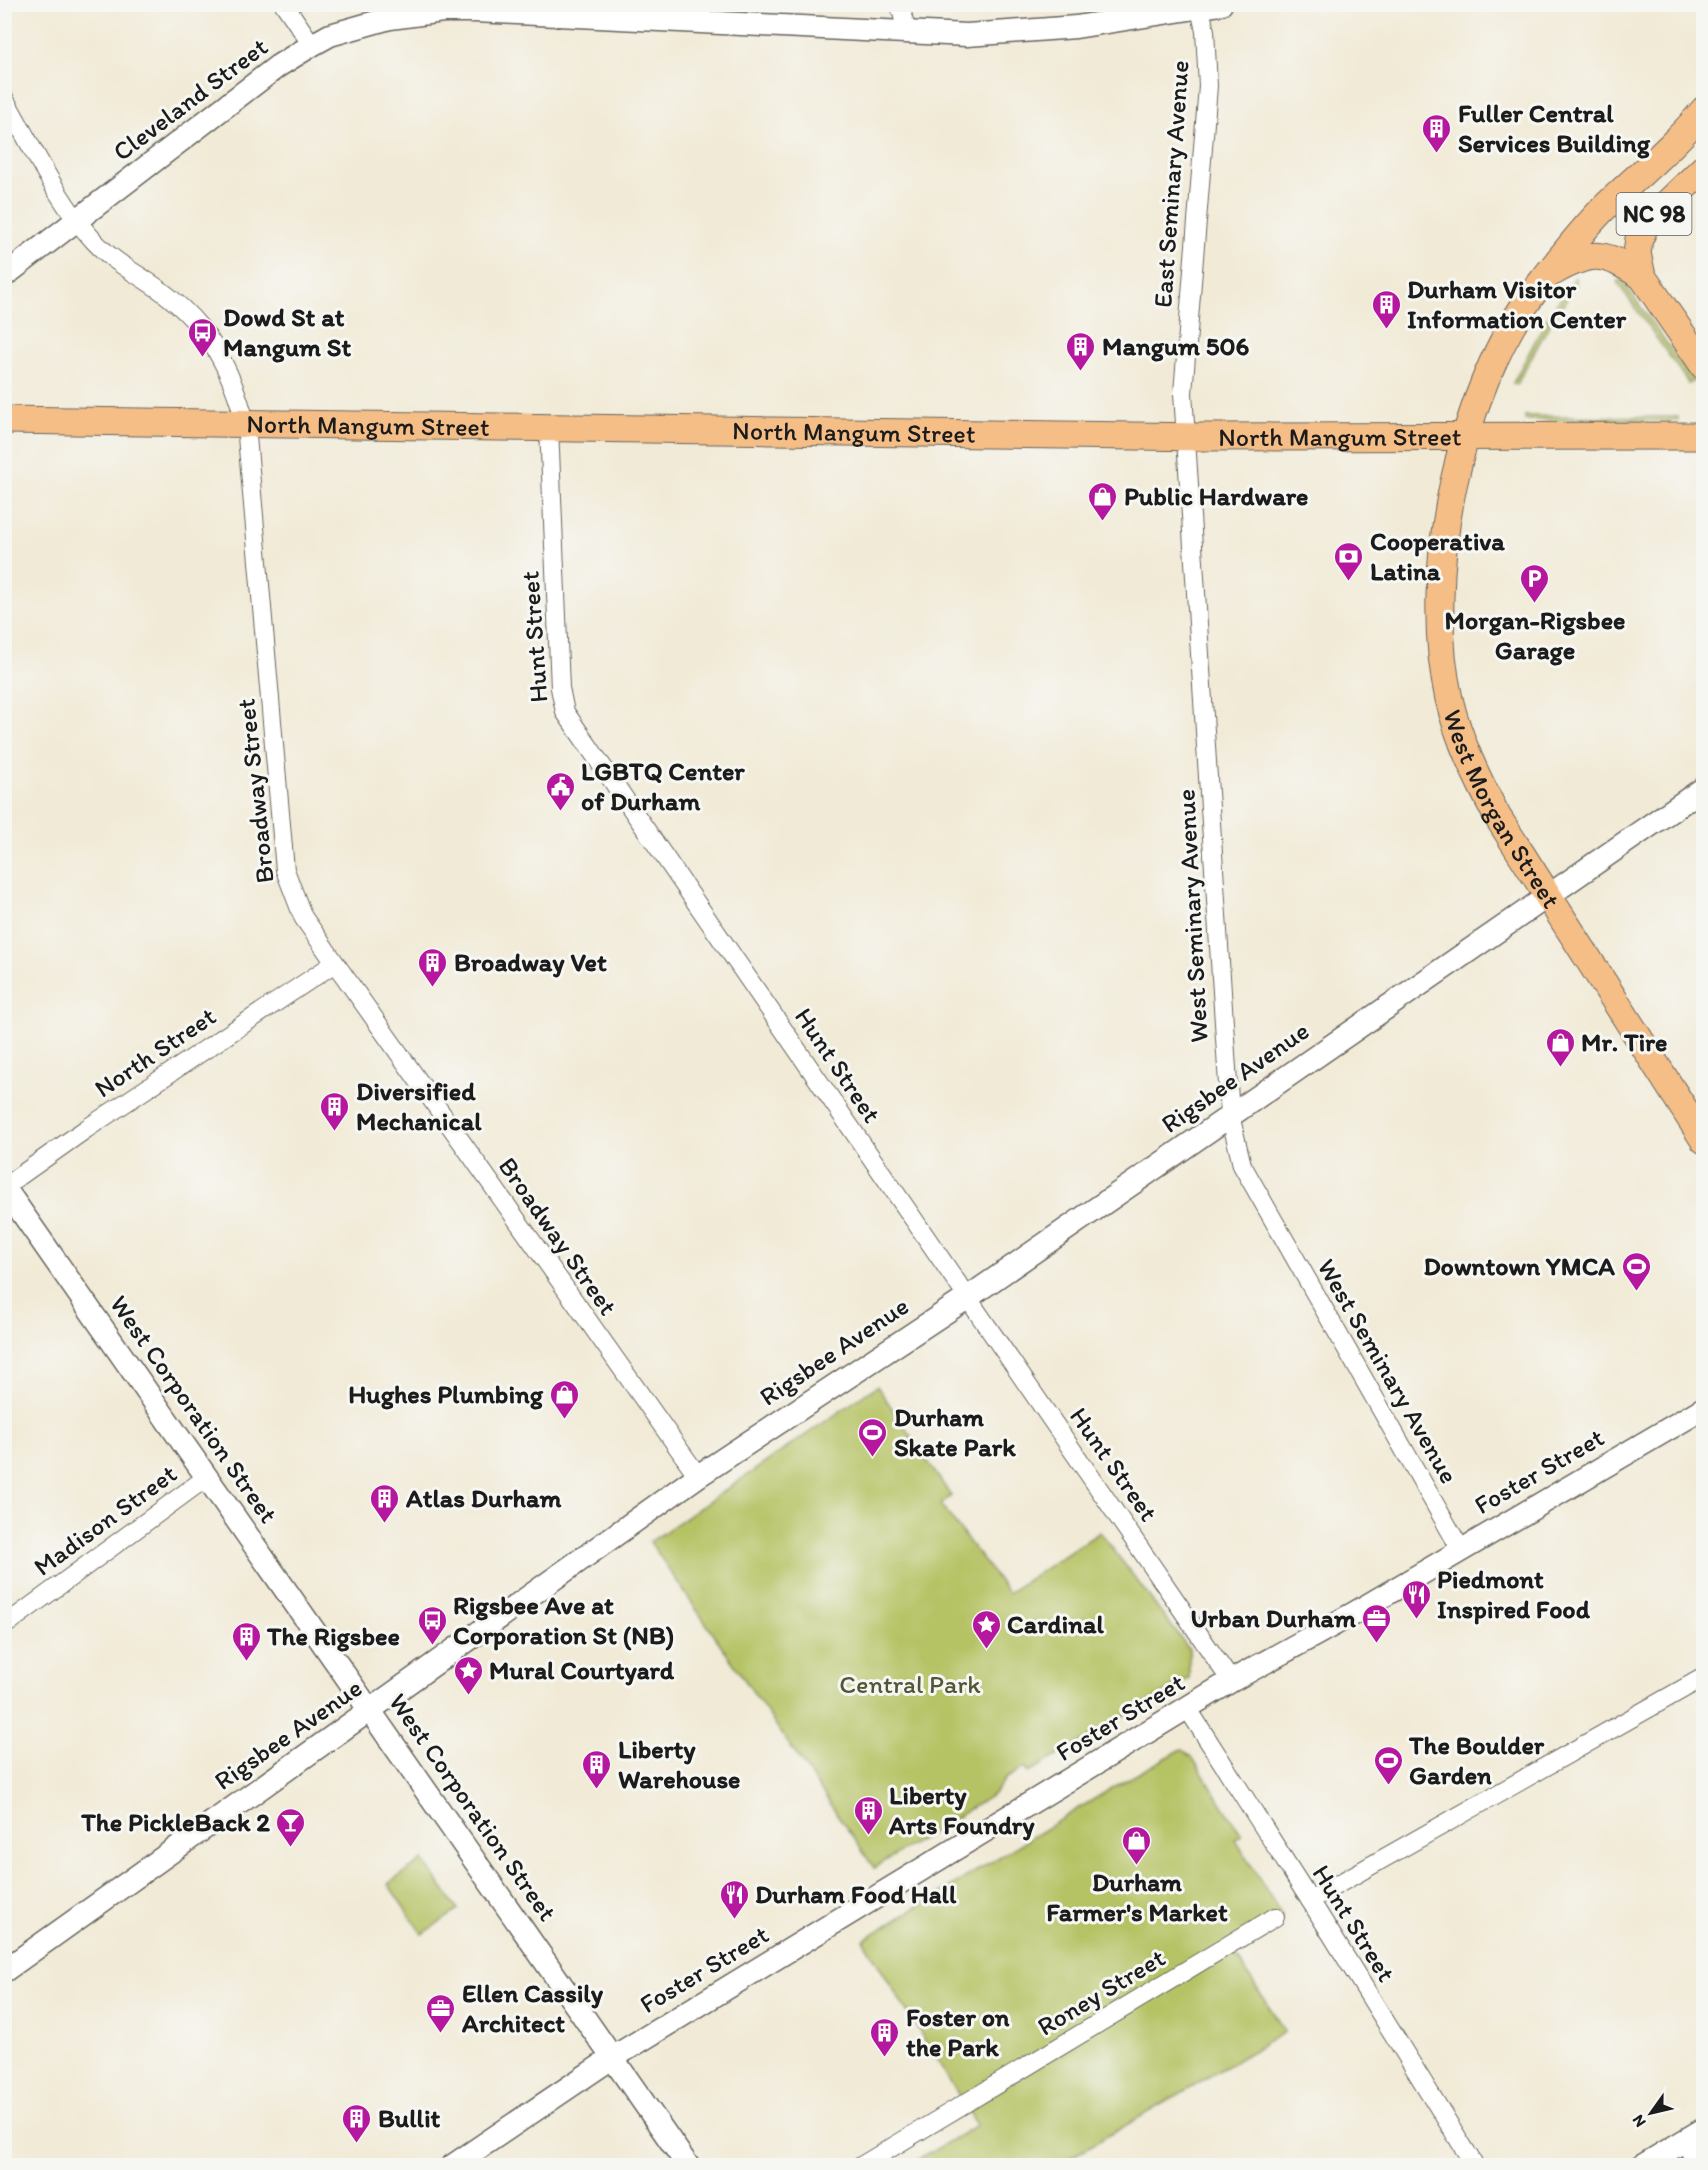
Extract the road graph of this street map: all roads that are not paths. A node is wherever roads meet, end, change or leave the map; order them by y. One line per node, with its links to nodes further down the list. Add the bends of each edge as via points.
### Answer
1 (284, 4): 5 (street)
2 (900, 4): 4 (street)
3 (1207, 6): 4 (street, Cleveland Street, via 1076,27 966,35); 18 (street, East Seminary Avenue, via 1208,86 1185,354)
4 (907, 34): 5 (street, Cleveland Street, via 443,11 390,18 330,35)
5 (312, 45): 9 (street, Cleveland Street, via 278,66)
6 (4, 98): 9 (street, Broadway Street)
7 (1704, 110): 11 (main road, West Morgan Street, via 1603,210)
8 (1704, 168): 12 (main road, NC 98, via 1646,224 1637,253)
9 (78, 221): 10 (street, Cleveland Street); 15 (street, Broadway Street, via 104,251 176,302 209,338 233,379)
10 (4, 276)
11 (1547, 276): 12 (main road, via 1573,260 1600,256 1616,259); 17 (main road, West Morgan Street, via 1500,350)
12 (1642, 276): 13 (main road, NC 98)
13 (1704, 366)
14 (4, 420): 15 (main road, North Mangum Street)
15 (246, 425): 16 (main road, North Mangum Street); 22 (street, Broadway Street, via 285,870 303,917)
16 (549, 427): 18 (main road, North Mangum Street); 26 (street, Hunt Street, via 560,688 565,712)
17 (1466, 435): 18 (main road, North Mangum Street); 19 (main road, North Mangum Street); 21 (main road, West Morgan Street, via 1447,519 1441,586 1449,699 1472,768)
18 (1186, 436): 23 (street, West Seminary Avenue)
19 (1704, 436)
20 (1704, 788): 21 (street, Rigsbee Avenue)
21 (1547, 895): 23 (street, Rigsbee Avenue); 24 (main road, West Morgan Street)
22 (335, 963): 25 (street, North Street); 28 (street, Broadway Street)
23 (1230, 1115): 26 (street, Rigsbee Avenue); 30 (street, West Seminary Avenue, via 1242,1165)
24 (1704, 1140)
25 (4, 1187): 29 (street, West Corporation Street)
26 (967, 1298): 28 (street, Rigsbee Avenue); 33 (street, Hunt Street)
27 (1704, 1408): 30 (street, Foster Street)
28 (698, 1476): 34 (street, Rigsbee Avenue)
29 (207, 1477): 31 (street, Madison Street); 34 (street, West Corporation Street)
30 (1461, 1550): 33 (street, Foster Street)
31 (4, 1626)
32 (1704, 1677): 36 (street)
33 (1232, 1681): 35 (street, Foster Street)
34 (370, 1710): 38 (street, Rigsbee Avenue); 39 (street, West Corporation Street)
35 (1188, 1710): 36 (street, Hunt Street); 39 (street, Foster Street)
36 (1310, 1900): 45 (street, Hunt Street)
37 (1275, 1917): 44 (street, Roney Street)
38 (4, 1971)
39 (612, 2058): 42 (street, Foster Street); 43 (street, West Corporation Street)
40 (1704, 2129): 41 (street)
41 (1684, 2140): 46 (street); 47 (street)
42 (452, 2166)
43 (687, 2166)
44 (861, 2166)
45 (1475, 2166)
46 (1642, 2166)
47 (1698, 2166)

